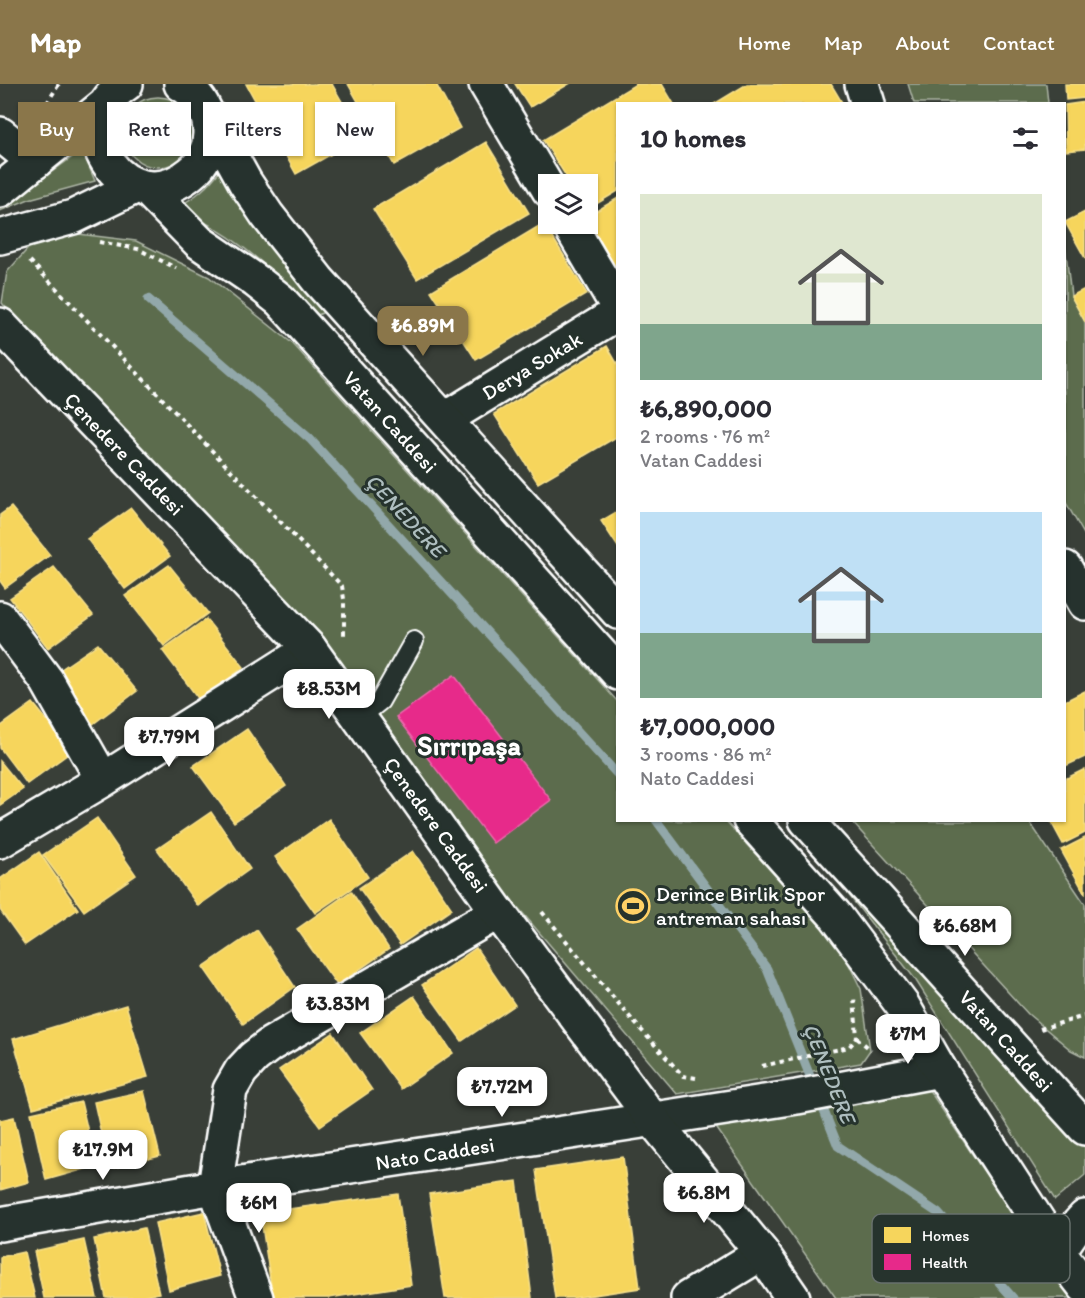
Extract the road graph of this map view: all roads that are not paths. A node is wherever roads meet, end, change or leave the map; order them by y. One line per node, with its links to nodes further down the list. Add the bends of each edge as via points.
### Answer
1 (486, 84): 11 (street)
2 (862, 84): 5 (street)
3 (185, 85): 6 (street, Vatan Caddesi)
4 (114, 92): 10 (street); 12 (street, Vatan Caddesi, via 99,119 101,152 122,179)
5 (867, 102)
6 (203, 106)
7 (0, 134): 10 (street)
8 (204, 156): 12 (street, via 183,180 165,188)
9 (231, 156): 19 (street, Vatan Caddesi, via 245,182 318,280)
10 (35, 162): 13 (street)
11 (539, 174)
12 (142, 187): 15 (street); 26 (street, Vatan Caddesi, via 199,242 280,300)
13 (0, 190)
14 (575, 234): 16 (street)
15 (12, 246)
16 (616, 304)
17 (616, 314): 19 (street, Derya Sokak)
18 (0, 325): 25 (street, Çenedere Caddesi)
19 (445, 419): 22 (street, Vatan Caddesi)
20 (1066, 570): 21 (street)
21 (1085, 603)
22 (616, 610)
23 (0, 618): 28 (street, via 47,681)
24 (414, 641): 27 (lane, via 380,701)
25 (310, 650): 27 (street, Çenedere Caddesi); 28 (street)
26 (616, 671)
27 (359, 718): 32 (street, Çenedere Caddesi)
28 (103, 780): 31 (street)
29 (752, 822): 33 (street, via 835,915 903,1006)
30 (808, 822): 34 (street, Vatan Caddesi, via 1004,1039)
31 (0, 841)
32 (498, 912): 35 (street, Çenedere Caddesi); 37 (street, via 254,1057 230,1090)
33 (940, 1070): 35 (street, Nato Caddesi); 38 (street)
34 (1071, 1100): 36 (street, Vatan Caddesi)
35 (652, 1120): 37 (street, Nato Caddesi); 42 (street, Çenedere Caddesi)
36 (1085, 1128)
37 (215, 1187): 40 (street, Nato Caddesi); 45 (street)
38 (1033, 1214)
39 (1085, 1217): 41 (street)
40 (0, 1224)
41 (1070, 1234)
42 (762, 1253): 46 (street); 47 (street, Çenedere Caddesi)
43 (1070, 1268): 44 (street)
44 (1085, 1287)
45 (256, 1298)
46 (688, 1298)
47 (793, 1298)

